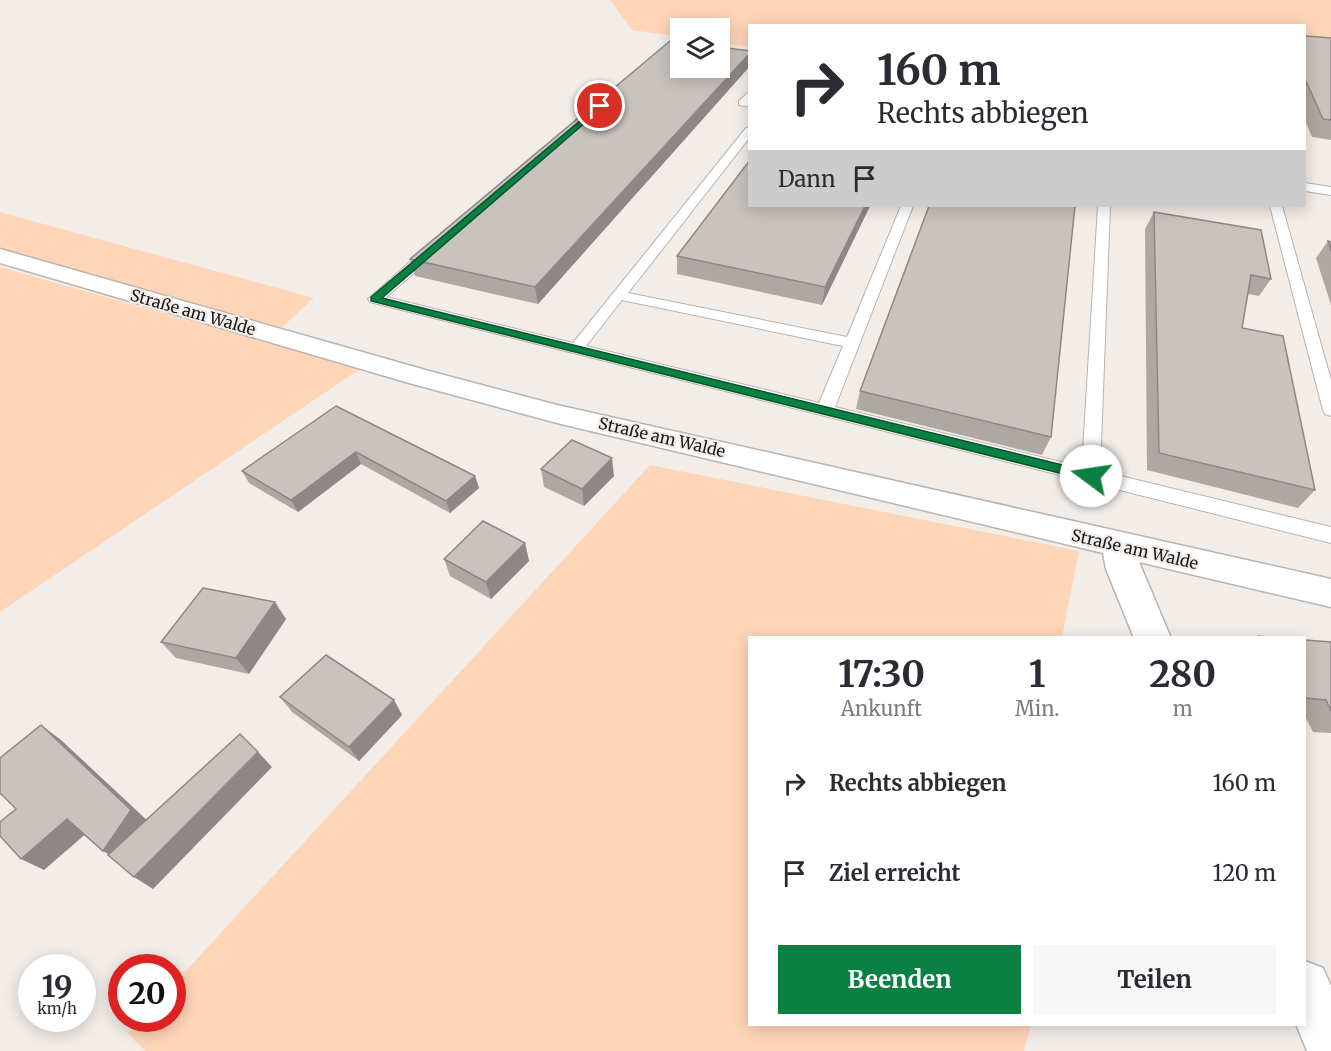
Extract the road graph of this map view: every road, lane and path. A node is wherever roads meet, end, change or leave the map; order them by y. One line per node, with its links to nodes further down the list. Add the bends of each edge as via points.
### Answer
1 (748, 96): 2 (lane, via 742,103)
2 (748, 104)
3 (748, 132): 11 (lane)
4 (1306, 187): 5 (lane)
5 (1331, 191)
6 (907, 207): 12 (lane)
7 (1104, 207): 16 (lane)
8 (1276, 207): 15 (lane)
9 (446, 238): 13 (lane, via 375,299)
10 (0, 256): 18 (street, Straße am Walde, via 557,414)
11 (618, 295): 12 (lane); 13 (lane)
12 (852, 343): 14 (lane)
13 (576, 349): 14 (lane)
14 (825, 410): 16 (lane)
15 (1331, 410)
16 (1091, 476): 17 (lane)
17 (1331, 535)
18 (1119, 545): 19 (street, Straße am Walde); 20 (street, via 1123,569)
19 (1331, 593)
20 (1152, 636)
21 (1306, 988): 22 (street)
22 (1331, 1046)

